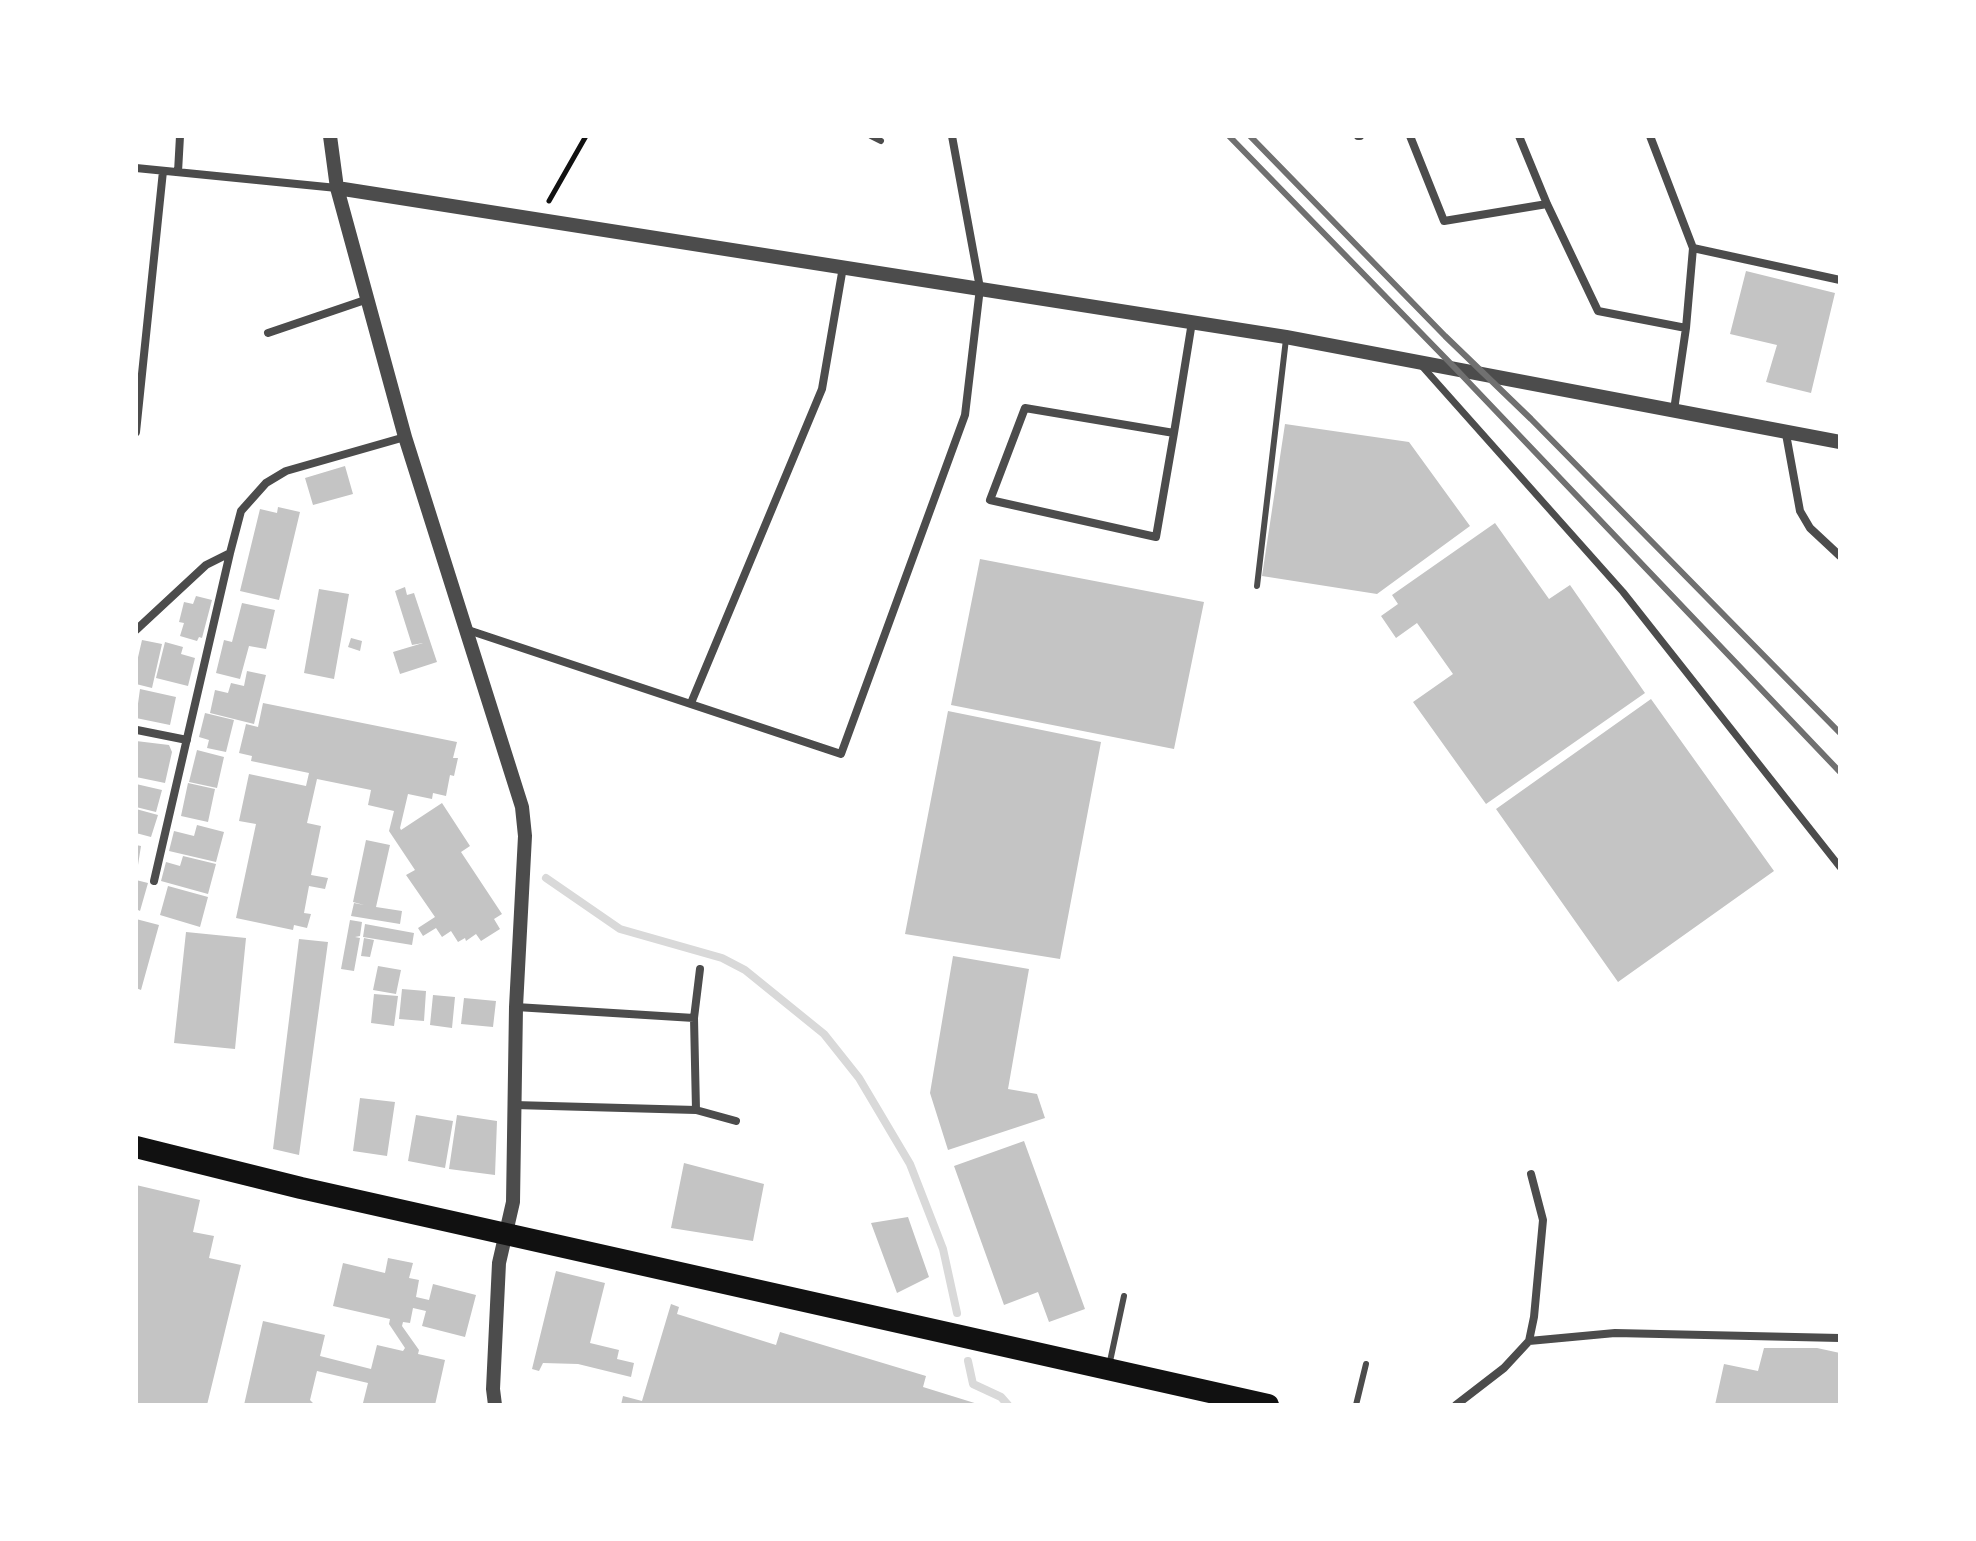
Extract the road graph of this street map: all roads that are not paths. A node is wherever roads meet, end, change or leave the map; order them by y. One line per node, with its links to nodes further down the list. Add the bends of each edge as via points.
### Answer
1 (180, 136): 11 (street)
2 (330, 136): 12 (street)
3 (871, 136): 8 (lane)
4 (952, 136): 17 (street)
5 (1410, 136): 13 (street, via 1444,221)
6 (1519, 136): 13 (street)
7 (1650, 136): 14 (street)
8 (881, 141)
9 (136, 168): 10 (street)
10 (163, 171): 11 (street); 25 (street)
11 (178, 172): 12 (street)
12 (337, 188): 15 (street); 18 (street)
13 (1547, 204): 20 (street, via 1598,311)
14 (1693, 248): 16 (street); 20 (street)
15 (843, 267): 17 (street); 35 (street, via 822,389)
16 (1840, 280)
17 (980, 288): 19 (street); 35 (street, via 965,415 841,754)
18 (368, 299): 21 (street); 28 (street)
19 (1192, 322): 22 (street); 26 (street)
20 (1686, 328): 24 (street)
21 (268, 333)
22 (1286, 337): 23 (street); 32 (lane)
23 (1417, 361): 24 (street); 38 (street, via 1623,592)
24 (1674, 410): 27 (street)
25 (136, 432)
26 (1174, 433): 26 (street, via 1025,408 990,500 1156,537)
27 (1786, 434): 29 (street); 31 (street, via 1800,511)
28 (405, 437): 30 (street, via 286,471 266,483 241,511); 34 (street)
29 (1840, 442)
30 (230, 553): 33 (street, via 206,565); 37 (street)
31 (1840, 556)
32 (1257, 586)
33 (136, 630)
34 (468, 630): 35 (street); 41 (street, via 522,807)
35 (691, 703)
36 (137, 730): 37 (street)
37 (187, 740): 39 (street)
38 (1840, 867)
39 (154, 881)
40 (700, 969): 42 (street)
41 (516, 1007): 42 (street); 43 (street)
42 (694, 1018): 44 (street)
43 (513, 1105): 44 (street); 48 (street, via 513,1202)
44 (696, 1110): 45 (street)
45 (736, 1121)
46 (136, 1147): 48 (highway)
47 (1531, 1174): 51 (street, via 1543,1220)
48 (506, 1232): 53 (highway); 54 (street, via 499,1263)
49 (1124, 1296): 53 (lane)
50 (1840, 1338): 51 (street, via 1615,1333)
51 (1529, 1341): 57 (street)
52 (1366, 1364): 56 (lane)
53 (1108, 1370): 55 (highway)
54 (495, 1405)
55 (1268, 1405)
56 (1356, 1405)
57 (1456, 1405)

